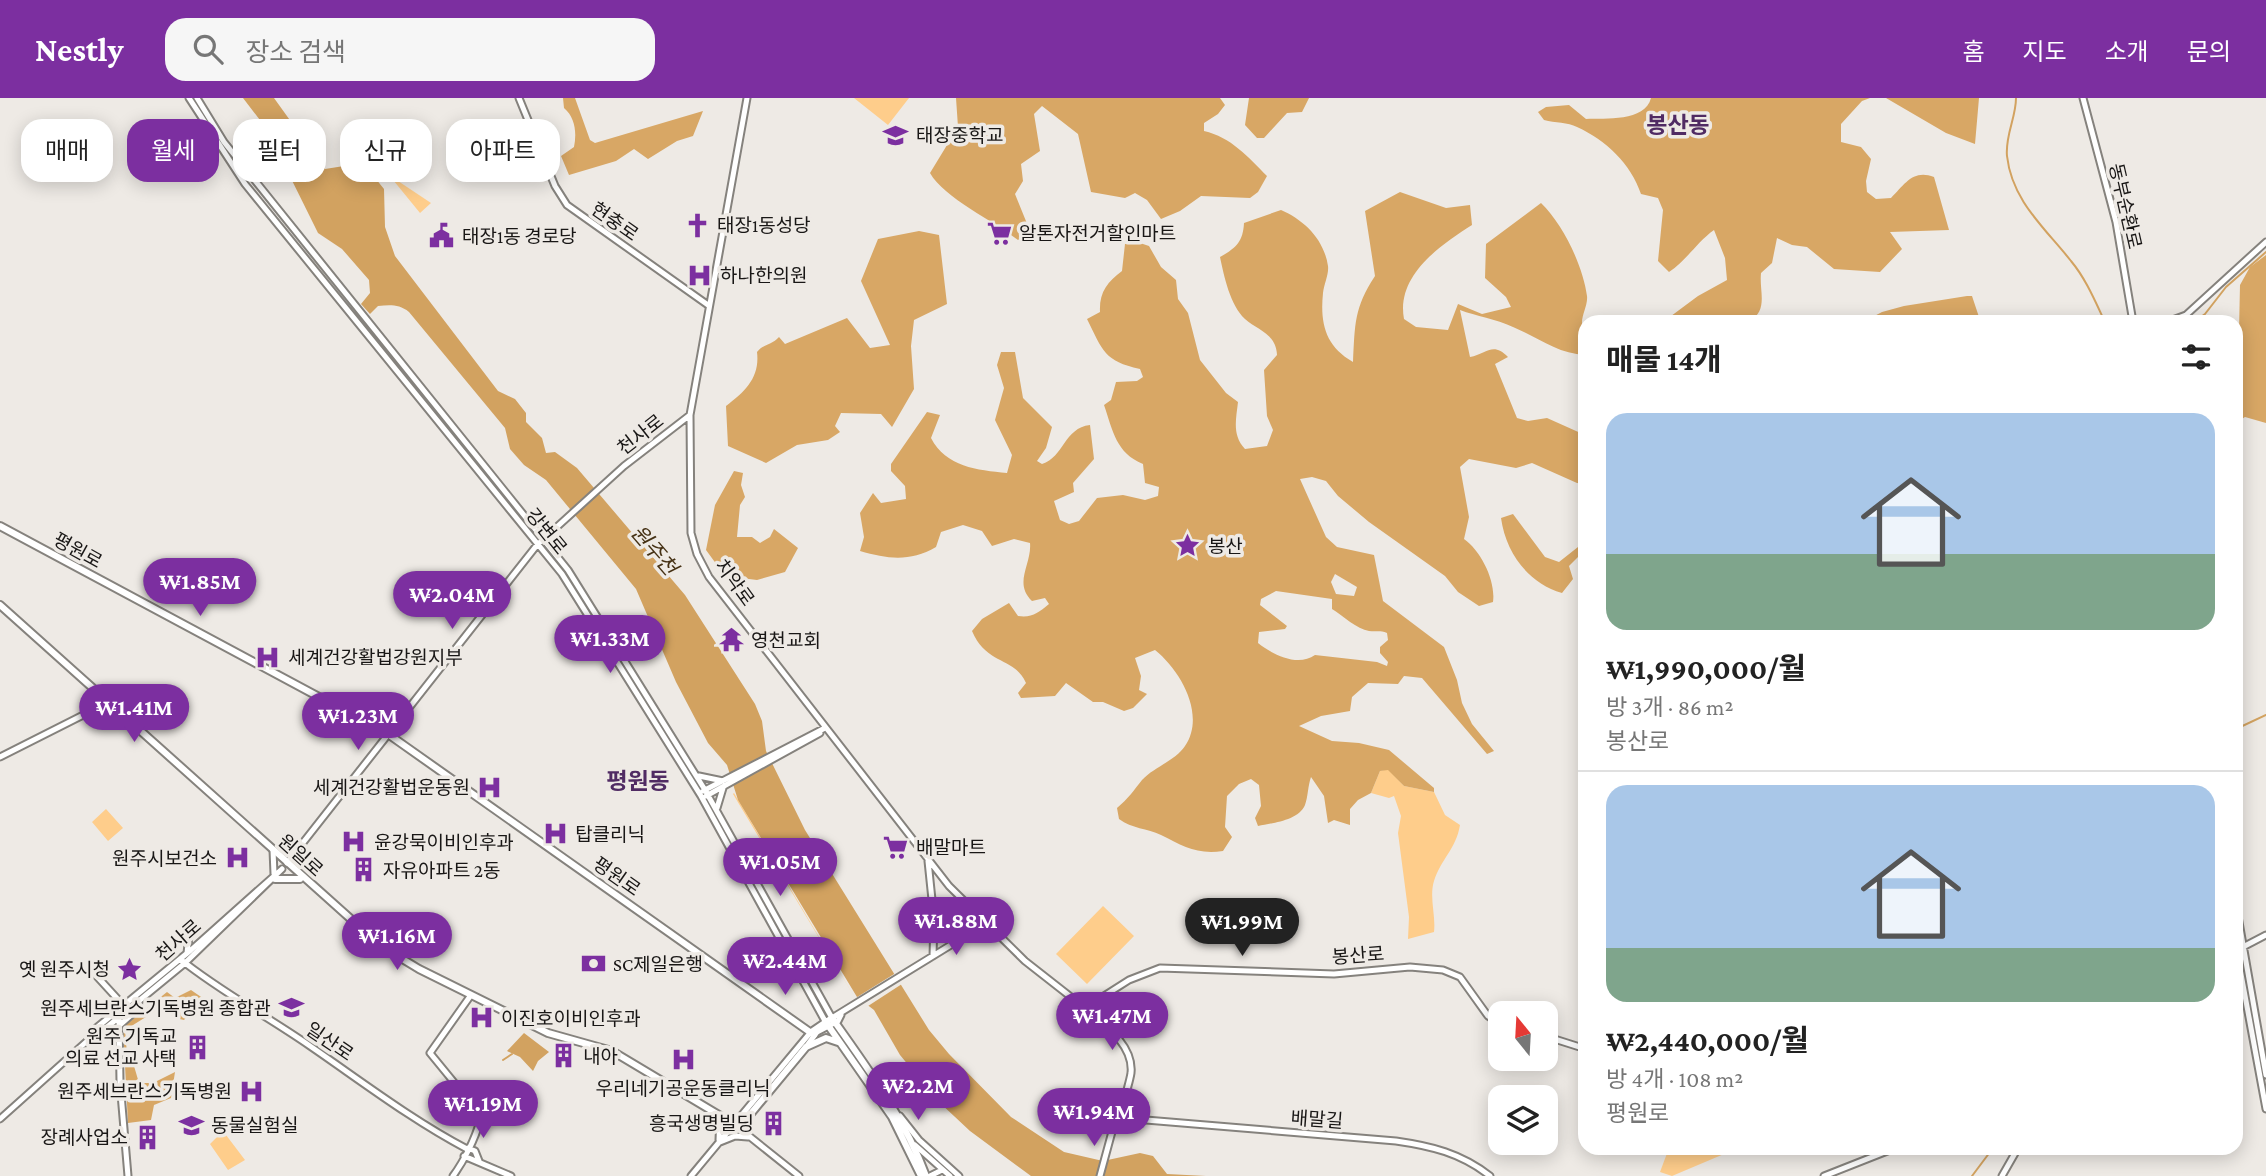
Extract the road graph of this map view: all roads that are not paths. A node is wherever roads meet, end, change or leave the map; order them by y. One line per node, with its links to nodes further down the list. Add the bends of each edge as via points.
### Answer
1 (189, 98): 10 (street, 강변로, via 245,184)
2 (197, 98): 10 (street, 강변로, via 224,142)
3 (519, 98): 7 (street, 현충로, via 567,205)
4 (747, 98): 7 (street, 치악로)
5 (2083, 98): 8 (street, 동부순환로, via 2116,222)
6 (2266, 243): 9 (street)
7 (708, 305): 11 (street, 치악로)
8 (2132, 315)
9 (2186, 315)
10 (358, 318): 13 (street, 강변로)
11 (690, 415): 13 (street, 천사로); 16 (street, 치악로, via 691,533 697,554 709,577)
12 (0, 526): 17 (main road, 평원로)
13 (539, 542): 17 (street, 천사로); 19 (street, 강변로, via 568,570); 21 (street, 강변로)
14 (0, 605): 15 (main road, 원일로)
15 (109, 702): 18 (street); 23 (main road, 원일로)
16 (825, 729): 20 (street); 24 (street, 치악로)
17 (388, 734): 25 (street, 천사로); 47 (main road, 평원로)
18 (0, 757)
19 (694, 772): 20 (street); 21 (street, 강변로)
20 (720, 785): 21 (street); 22 (street)
21 (704, 794): 22 (street, 강변로); 44 (street, 강변로)
22 (717, 812): 44 (street, 강변로)
23 (273, 850): 25 (main road, 원일로); 26 (street)
24 (928, 861): 28 (street, 치악로); 33 (street)
25 (284, 867): 26 (street, 천사로); 27 (main road, 원일로)
26 (274, 876): 27 (main road); 32 (street, 천사로); 34 (street, 천사로)
27 (304, 880): 38 (main road, 원일로, via 381,946)
28 (985, 925): 33 (street); 41 (street)
29 (2266, 935): 31 (street)
30 (189, 936): 32 (street)
31 (2243, 946)
32 (187, 954): 34 (street, 천사로)
33 (933, 957): 44 (street)
34 (183, 961): 39 (street, 천사로); 40 (street, 천사로); 66 (street, 일산로, via 230,997)
35 (92, 971): 40 (street)
36 (2243, 972): 52 (street)
37 (2243, 977): 54 (street)
38 (471, 995): 57 (main road, 원일로, via 548,1033 612,1051); 63 (street, via 430,1054 474,1109 480,1121)
39 (139, 1002): 43 (street, 천사로); 45 (street)
40 (124, 1005): 43 (street); 46 (street, 천사로, via 95,1029)
41 (1085, 1008): 42 (street, 봉산로, via 1129,980 1160,968 1334,974 1410,967 1460,977); 55 (street, via 1128,1055 1131,1073)
42 (1488, 1016)
43 (119, 1018): 45 (street); 46 (street, 천사로)
44 (830, 1022): 47 (main road); 49 (main road); 56 (main road)
45 (117, 1031): 72 (street)
46 (95, 1034): 58 (street, 천사로)
47 (812, 1034): 50 (street); 53 (street)
48 (1558, 1041): 51 (street)
49 (838, 1042): 50 (main road, via 826,1038); 56 (main road)
50 (806, 1046): 53 (main road)
51 (1578, 1047)
52 (2266, 1075)
53 (766, 1091): 60 (main road, via 743,1123)
54 (2266, 1108)
55 (1122, 1111): 59 (street); 61 (street); 61 (street, via 1111,1113)
56 (895, 1114): 65 (main road); 77 (main road); 79 (street)
57 (720, 1115): 60 (main road, 원일로); 64 (street)
58 (0, 1119)
59 (1134, 1119): 61 (street); 81 (street, 배말길, via 1433,1146)
60 (734, 1124): 62 (street, 원일로); 64 (street)
61 (1117, 1124): 80 (street)
62 (752, 1138): 64 (street, via 742,1135); 76 (street, 원일로)
63 (474, 1140): 66 (street); 69 (street)
64 (717, 1143): 75 (street)
65 (915, 1145): 71 (street); 77 (main road)
66 (466, 1152): 69 (street); 69 (street); 70 (street)
67 (1877, 1155): 82 (street)
68 (2014, 1155): 83 (street)
69 (474, 1156): 70 (street); 74 (street, via 481,1164)
70 (459, 1168): 73 (street)
71 (943, 1170): 77 (street); 78 (street)
72 (128, 1176)
73 (453, 1176)
74 (511, 1176)
75 (691, 1176)
76 (799, 1176)
77 (926, 1176)
78 (950, 1176)
79 (959, 1176)
80 (1100, 1176)
81 (1490, 1176)
82 (1824, 1176)
83 (2002, 1176)

